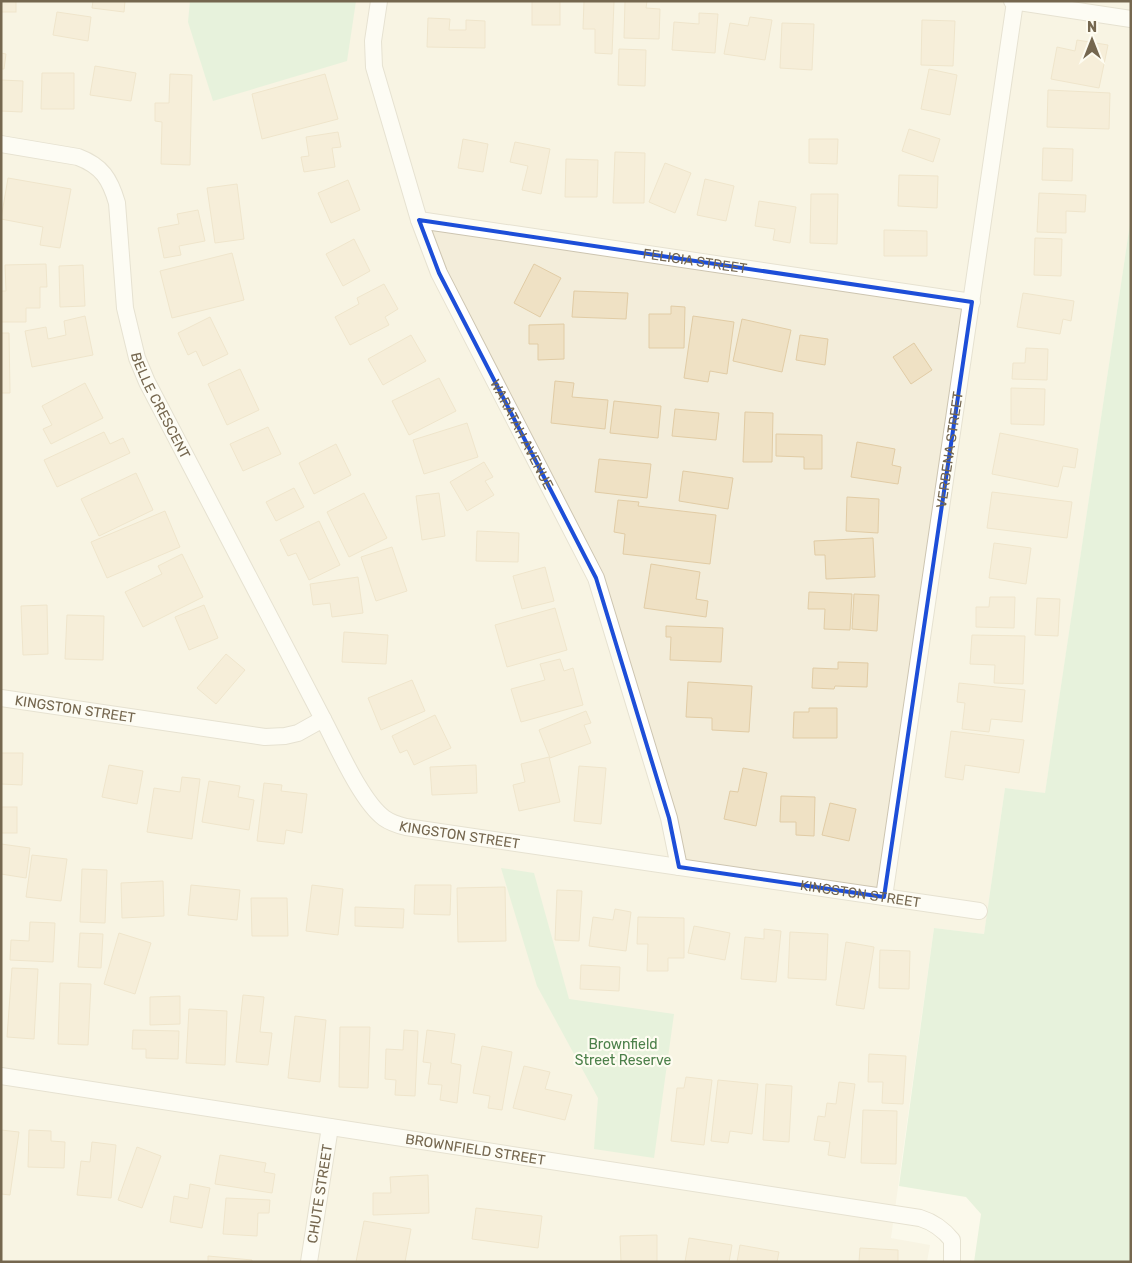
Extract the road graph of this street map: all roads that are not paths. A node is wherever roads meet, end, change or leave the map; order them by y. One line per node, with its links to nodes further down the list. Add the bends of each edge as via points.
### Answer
1 (379, 1): 5 (street, WARATAH AVENUE, via 373,41 374,67)
2 (1014, 1): 3 (street); 6 (street, VERBENA STREET)
3 (1131, 19)
4 (1, 144): 8 (street, BELLE CRESCENT, via 78,157 90,161 106,174 117,203 125,308 137,358)
5 (419, 220): 6 (street, FELICIA STREET); 9 (street, WARATAH AVENUE, via 438,273 596,578 669,818)
6 (972, 302): 10 (street, VERBENA STREET)
7 (1, 698): 8 (street, KINGSTON STREET, via 265,737 298,733)
8 (323, 719): 9 (street, KINGSTON STREET, via 370,805 395,824)
9 (679, 867): 10 (street, KINGSTON STREET)
10 (884, 897): 11 (street, KINGSTON STREET)
11 (979, 911)
12 (1, 1076): 13 (street, BROWNFIELD STREET)
13 (330, 1127): 14 (street, CHUTE STREET); 15 (street, BROWNFIELD STREET, via 920,1218 930,1221 952,1240)
14 (309, 1262)
15 (952, 1262)

